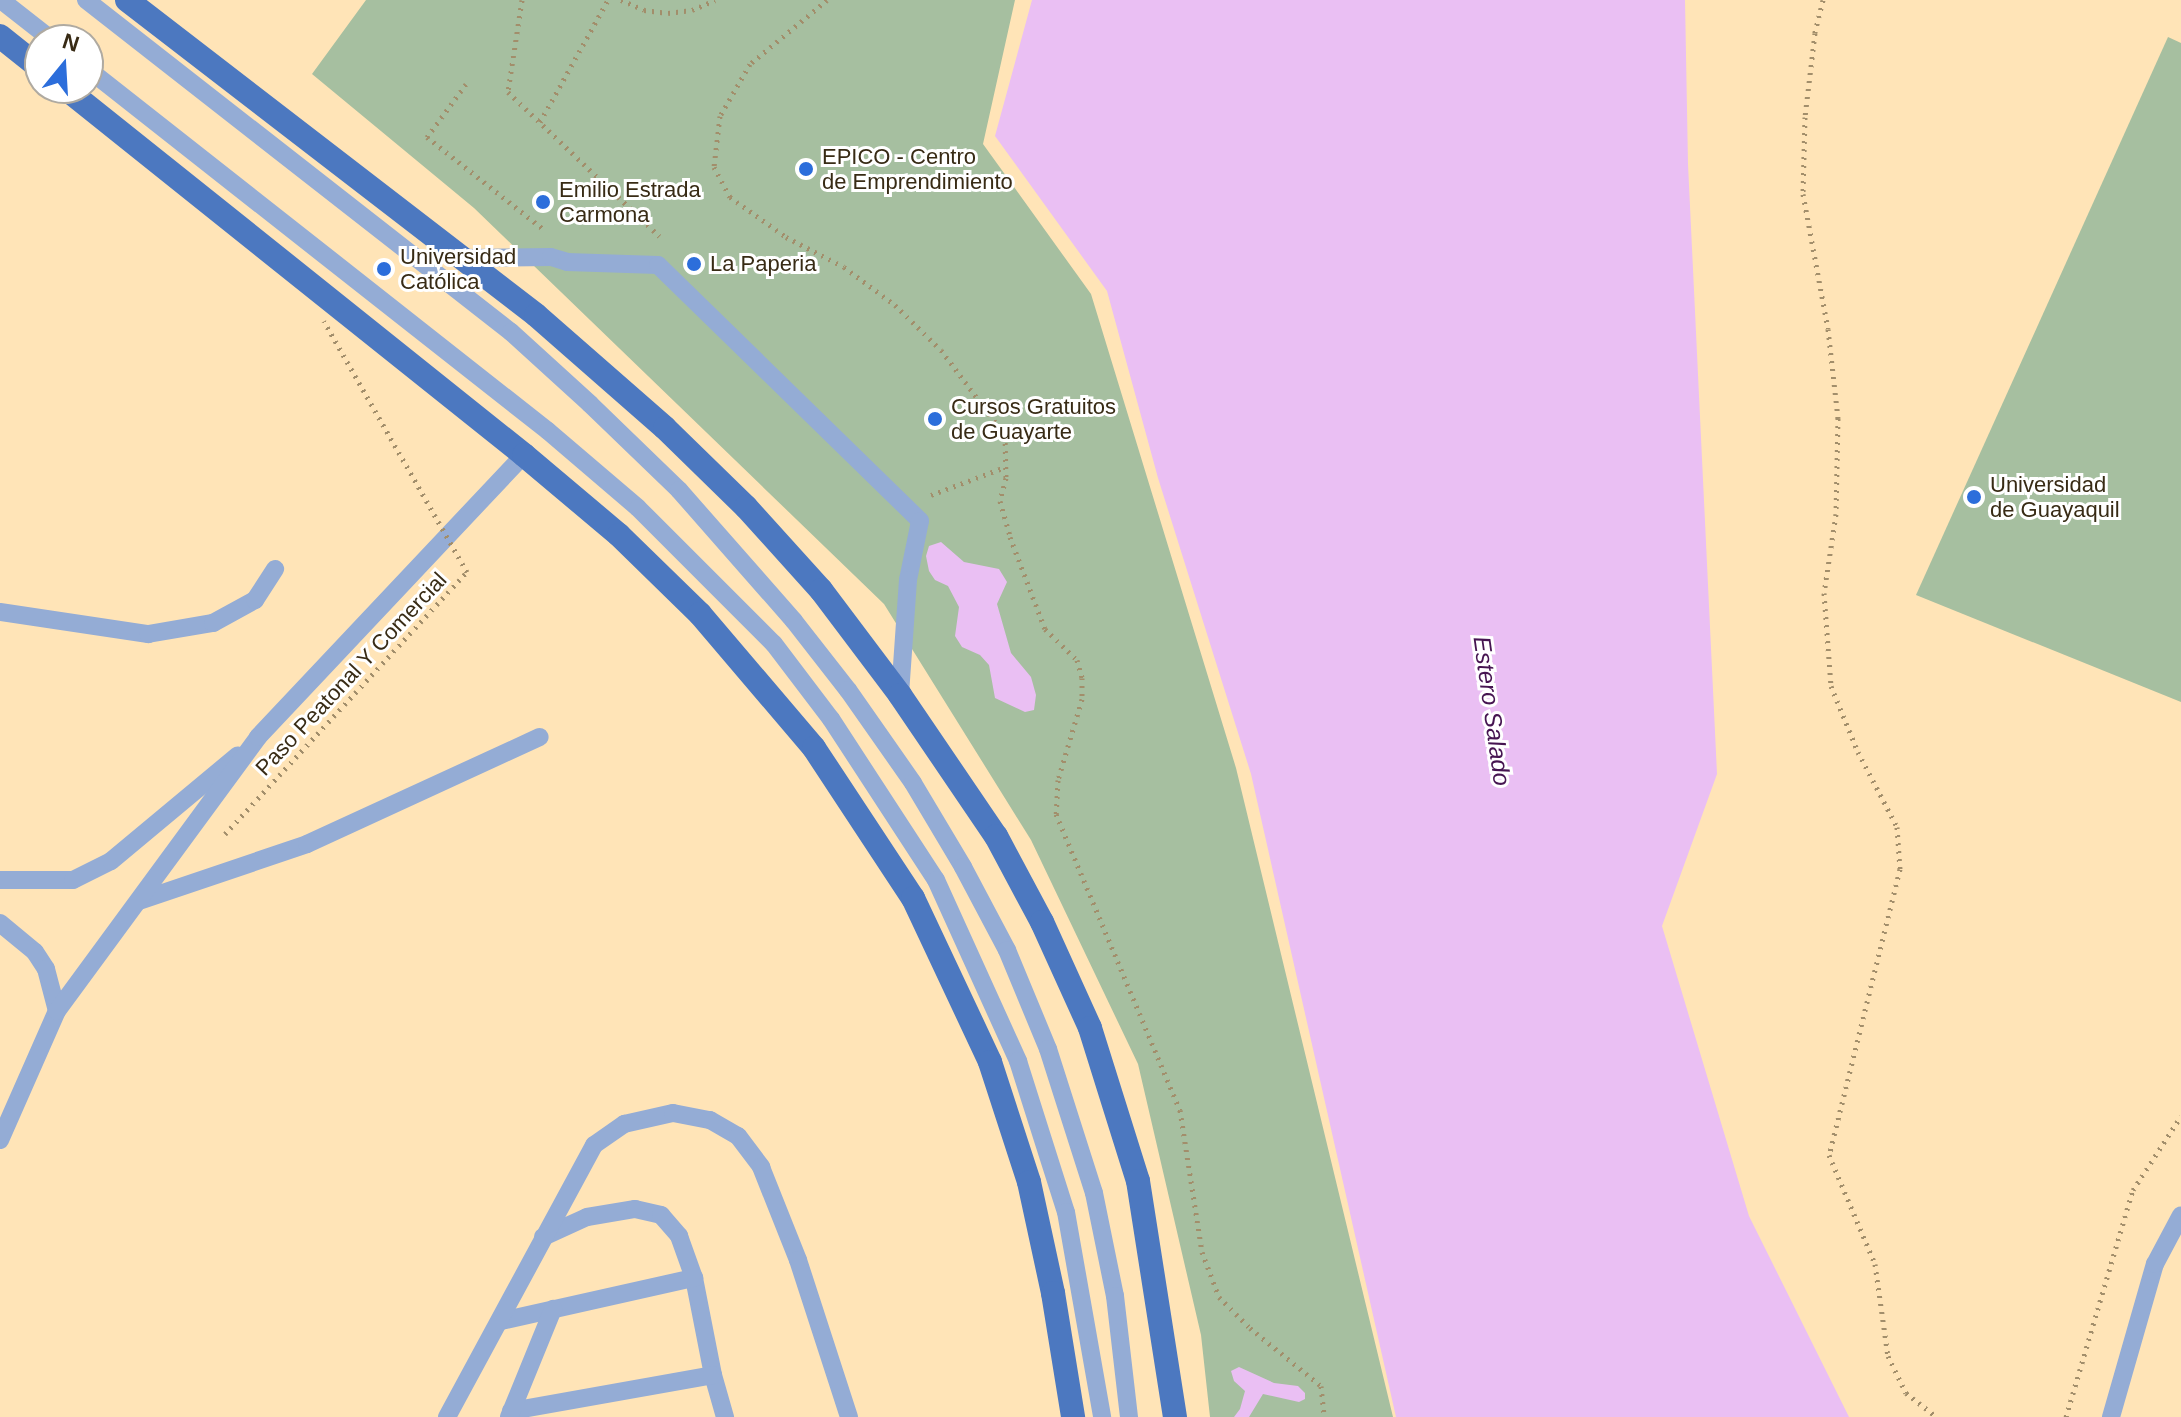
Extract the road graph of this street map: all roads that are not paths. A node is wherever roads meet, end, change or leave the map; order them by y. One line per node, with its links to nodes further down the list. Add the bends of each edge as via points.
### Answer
1 (1, 0): 4 (lane)
2 (86, 0): 34 (lane, via 511,332 679,490 848,690 963,867 1007,950 1048,1049 1094,1193 1115,1296)
3 (127, 0): 9 (main road)
4 (32, 24)
5 (0, 36): 6 (main road)
6 (24, 55)
7 (104, 82): 33 (lane, via 548,431 638,508 774,644 831,719 936,880 1018,1061 1066,1212)
8 (85, 104): 10 (main road)
9 (461, 258): 13 (main road, via 536,315 746,507 821,590); 13 (lane, via 551,257 658,265 920,521 908,580)
10 (524, 455): 14 (lane); 32 (main road, via 619,535 750,670 814,748 913,898 990,1062 1029,1182)
11 (275, 569): 12 (lane, via 255,600 213,623 148,634)
12 (0, 612)
13 (900, 695): 35 (main road, via 996,836 1090,1028 1138,1181)
14 (258, 737): 16 (lane, via 111,861 73,880); 17 (lane)
15 (540, 737): 17 (lane, via 307,844)
16 (0, 880)
17 (139, 901): 19 (lane)
18 (0, 923): 19 (lane, via 35,952 46,969)
19 (57, 1011): 20 (lane)
20 (6, 1111): 21 (lane)
21 (0, 1140)
22 (2181, 1215): 36 (lane, via 2155,1264)
23 (543, 1237): 24 (lane, via 587,1217 635,1209 661,1215 679,1236); 26 (lane); 31 (lane, via 594,1145 624,1124 673,1113 710,1120 738,1136 761,1167 781,1214)
24 (694, 1278): 25 (lane); 27 (lane)
25 (553, 1309): 26 (lane); 28 (lane)
26 (501, 1321): 29 (lane)
27 (713, 1375): 28 (lane); 30 (lane)
28 (510, 1414)
29 (447, 1417)
30 (725, 1417)
31 (849, 1417)
32 (1073, 1417)
33 (1102, 1417)
34 (1129, 1417)
35 (1175, 1417)
36 (2111, 1417)

